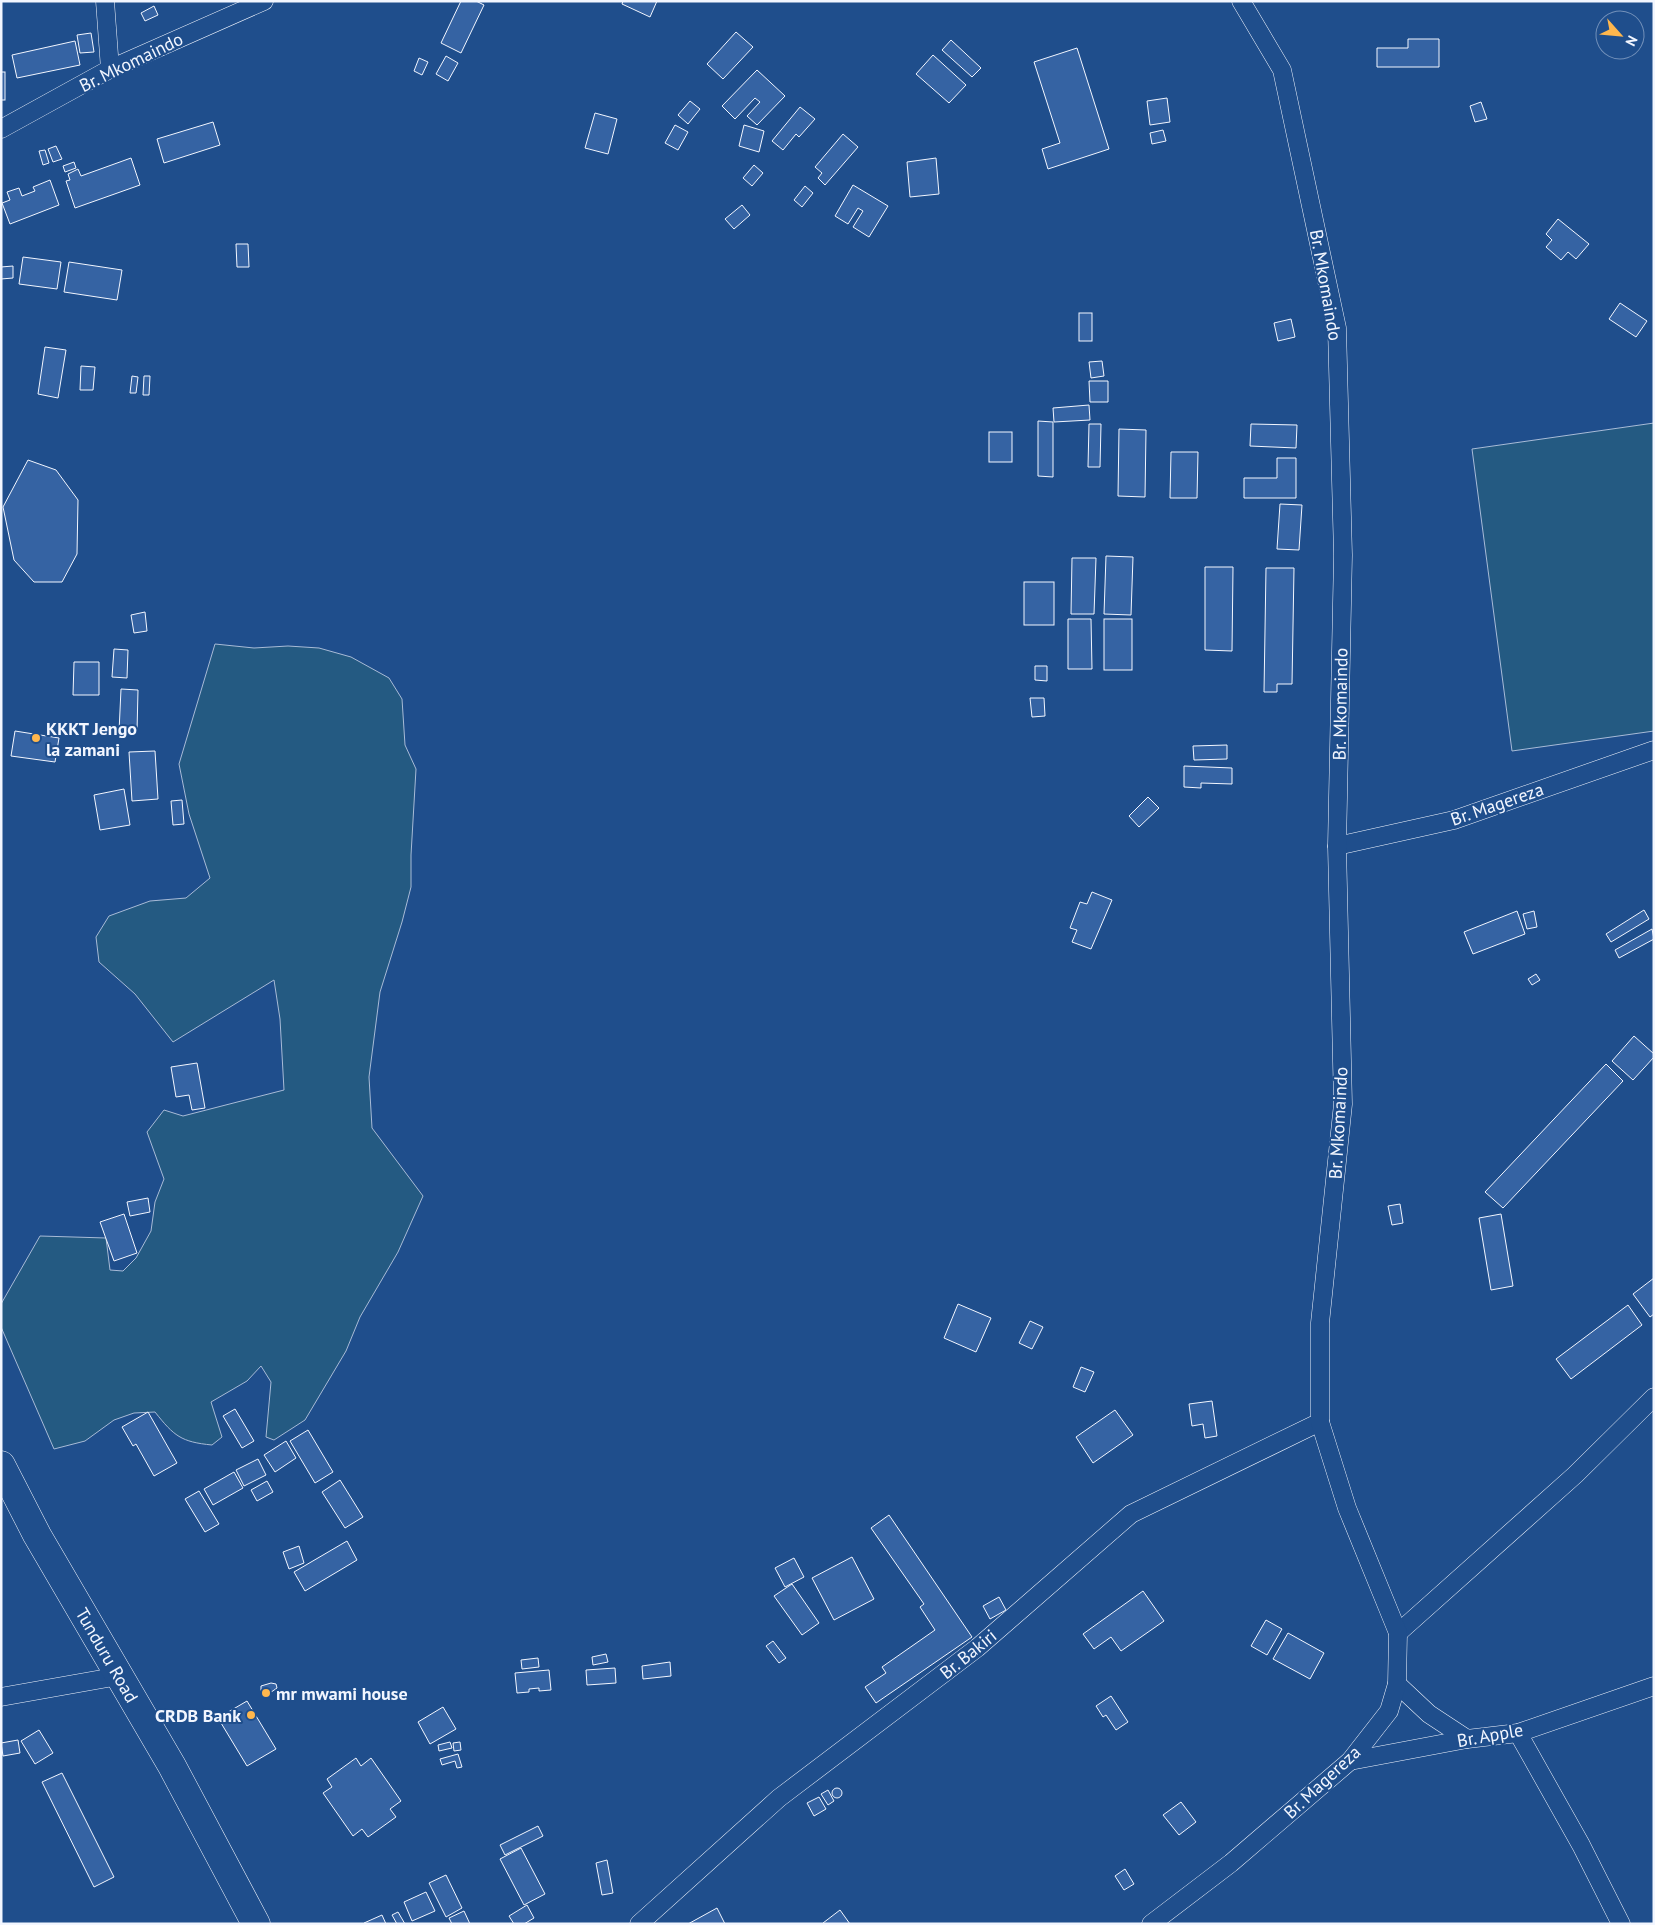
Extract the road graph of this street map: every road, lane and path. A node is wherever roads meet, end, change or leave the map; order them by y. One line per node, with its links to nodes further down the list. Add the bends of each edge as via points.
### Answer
1 (105, 1): 4 (street)
2 (264, 1): 4 (street, Br. Mkomaindo)
3 (1241, 1): 7 (street, Br. Mkomaindo, via 1282,70 1336,328 1343,555)
4 (110, 69): 5 (street, Br. Mkomaindo)
5 (1, 129)
6 (1654, 750): 7 (street, Br. Magereza, via 1454,820)
7 (1337, 846): 9 (street, Br. Mkomaindo, via 1343,1104 1320,1323)
8 (1654, 1397): 11 (street, via 1575,1475)
9 (1320, 1422): 11 (street, Br. Magereza, via 1347,1508); 20 (street, Br. Bakiri, via 1131,1514 977,1648 779,1798)
10 (1, 1465): 12 (highway, Tunduru Road, via 37,1535)
11 (1398, 1633): 13 (street, Br. Magereza)
12 (119, 1676): 15 (street); 19 (highway, Tunduru Road, via 172,1766)
13 (1397, 1684): 17 (street, via 1429,1714); 18 (street, Br. Magereza, via 1389,1710)
14 (1654, 1686): 16 (street, Br. Apple)
15 (1, 1697)
16 (1518, 1733): 17 (street, Br. Apple); 22 (street)
17 (1467, 1739): 18 (street, Br. Apple)
18 (1350, 1761): 21 (street, Br. Magereza, via 1231,1863)
19 (256, 1924)
20 (638, 1924)
21 (1151, 1924)
22 (1622, 1924)

